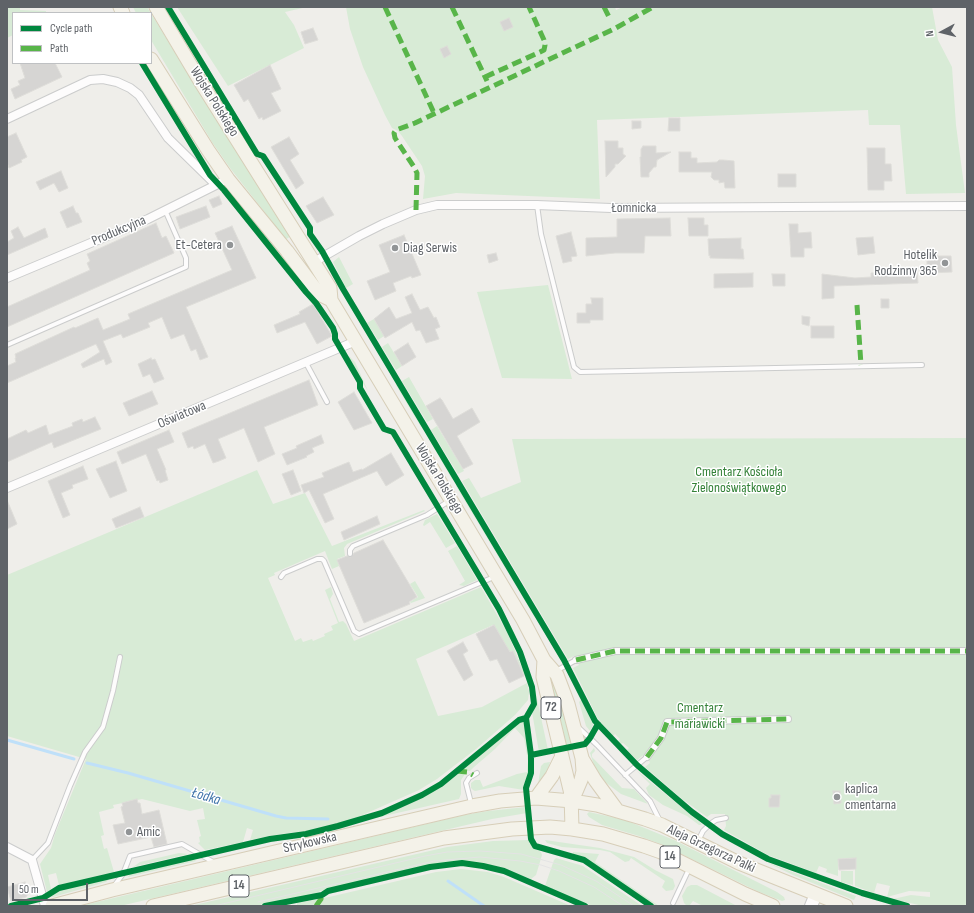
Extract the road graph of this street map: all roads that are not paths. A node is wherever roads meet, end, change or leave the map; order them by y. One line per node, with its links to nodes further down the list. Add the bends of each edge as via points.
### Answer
1 (156, 7): 9 (main road, Wojska Polskiego / 72)
2 (152, 61): 4 (main road, Wojska Polskiego / 72)
3 (7, 119): 5 (street, via 90,80 117,82 139,94 168,138)
4 (228, 179): 5 (street, Produkcyjna); 11 (main road, Wojska Polskiego / 72, via 319,294)
5 (215, 184): 8 (street, Produkcyjna)
6 (537, 205): 7 (street, Łomnicka, via 612,208); 9 (street, Łomnicka, via 426,206 383,224); 15 (lane, via 541,234 574,367 580,372)
7 (967, 206)
8 (165, 210): 10 (street, Produkcyjna); 13 (lane, via 186,258 186,267)
9 (314, 262): 11 (main road, Wojska Polskiego / 72, via 330,288)
10 (7, 278)
11 (331, 300): 12 (main road, Wojska Polskiego / 72)
12 (356, 341): 14 (street, Oświatowa); 18 (main road, Wojska Polskiego / 72)
13 (7, 345)
14 (306, 363): 16 (lane); 17 (street, Oświatowa)
15 (922, 365)
16 (326, 402)
17 (7, 488)
18 (451, 500): 19 (lane, via 427,515 353,546); 20 (main road, Wojska Polskiego / 72)
19 (350, 554)
20 (496, 576): 21 (lane, via 359,634 354,631 322,559 284,573); 24 (main road, Wojska Polskiego / 72)
21 (281, 577)
22 (967, 651): 25 (street, via 616,651)
23 (120, 657): 43 (lane, via 102,727 82,758 48,843)
24 (544, 660): 26 (main road, Wojska Polskiego / 72); 29 (main road, Wojska Polskiego / 72, via 543,677)
25 (576, 660): 26 (lane)
26 (555, 671): 28 (main road, Wojska Polskiego / 72)
27 (788, 719): 30 (street, via 667,722 661,738)
28 (574, 723): 31 (main road, Wojska Polskiego / 72); 33 (lane)
29 (562, 756): 34 (main road, via 552,776); 35 (main road, Wojska Polskiego)
30 (648, 757): 33 (lane)
31 (582, 758): 35 (main road, Wojska Polskiego / 72, via 581,780); 37 (main road, 72)
32 (477, 773): 36 (lane, via 466,783)
33 (625, 775): 39 (lane, via 650,801)
34 (536, 798): 35 (main road, Strykowska / 14); 36 (main road, Strykowska / 14)
35 (572, 801): 37 (main road, Aleja Grzegorza Palki / 14); 40 (main road, Wojska Polskiego)
36 (472, 806): 44 (main road, Strykowska / 14)
37 (617, 810): 39 (main road, Aleja Grzegorza Palki / 14)
38 (726, 818): 41 (lane, via 716,820 707,826)
39 (662, 826): 41 (main road, Aleja Grzegorza Palki / 14)
40 (572, 829): 45 (main road, Aleja Grzegorza Palki / 14, via 603,834 637,844 661,852); 52 (main road, Strykowska / 14, via 518,829 444,838)
41 (697, 843): 47 (main road, Aleja Grzegorza Palki / 14)
42 (7, 847): 43 (street)
43 (32, 860): 50 (street)
44 (219, 865): 46 (main road, Strykowska / 14); 46 (lane, via 182,844 130,856 123,874)
45 (690, 867): 48 (lane); 49 (main road, Aleja Grzegorza Palki / 14)
46 (112, 890): 51 (main road, Strykowska / 14)
47 (814, 900): 53 (main road, Aleja Grzegorza Palki / 14)
48 (673, 903)
49 (766, 904)
50 (45, 906)
51 (52, 906)
52 (153, 906)
53 (846, 906)

